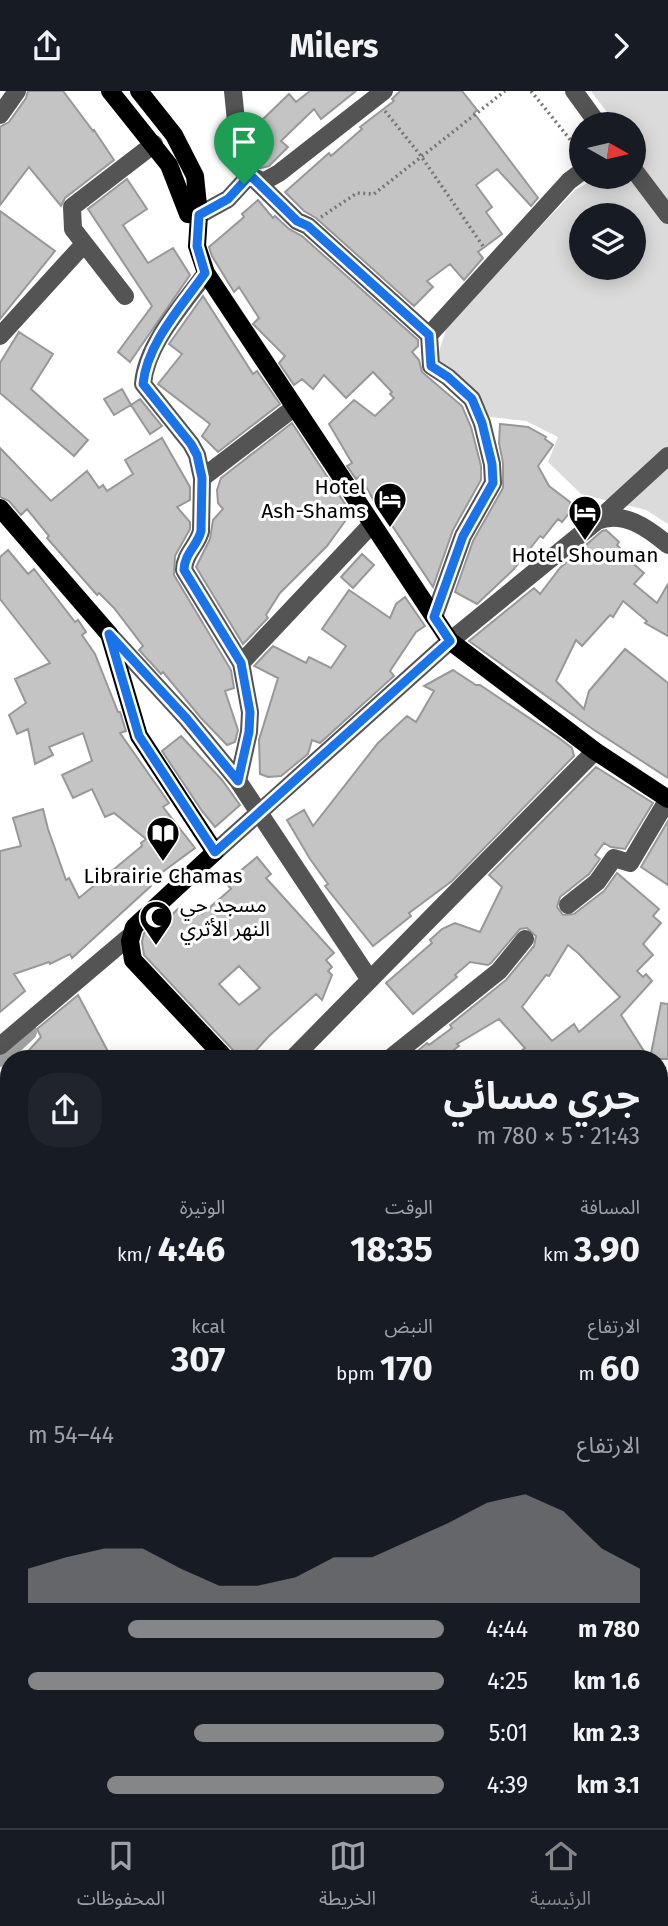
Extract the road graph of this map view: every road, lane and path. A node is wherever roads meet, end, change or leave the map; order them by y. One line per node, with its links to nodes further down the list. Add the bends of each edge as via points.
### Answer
1 (18, 91): 10 (street)
2 (110, 91): 12 (main road)
3 (139, 91): 17 (main road, via 189,162)
4 (233, 91): 14 (street)
5 (505, 91): 13 (path)
6 (531, 91): 11 (path)
7 (574, 91): 9 (street)
8 (379, 95): 13 (path); 14 (street, via 279,173 263,182)
9 (589, 112)
10 (0, 115)
11 (569, 138)
12 (154, 144): 17 (main road, via 173,172 188,213); 20 (street, via 72,207 73,229)
13 (421, 156): 19 (path, via 374,194 357,193); 21 (path)
14 (250, 175): 17 (street, via 228,199); 19 (street, via 297,221)
15 (569, 181): 21 (street)
16 (646, 186): 18 (street)
17 (199, 215): 22 (main road, via 197,246)
18 (668, 215)
19 (308, 226): 24 (street)
20 (84, 244): 23 (street); 25 (street)
21 (494, 263): 24 (street)
22 (205, 273): 26 (main road); 28 (street, via 153,348 143,384 191,444)
23 (125, 296)
24 (429, 335): 33 (street, via 431,366 472,399 482,423 493,483 463,536)
25 (0, 336)
26 (295, 407): 28 (street); 31 (main road)
27 (668, 456): 30 (street)
28 (202, 478): 36 (street, via 199,538 188,553 184,570)
29 (0, 508): 34 (main road)
30 (597, 521): 32 (street, via 607,517 633,521); 35 (street)
31 (372, 524): 33 (main road); 36 (street)
32 (668, 545)
33 (434, 617): 35 (main road)
34 (109, 634): 38 (street); 41 (main road, via 139,736)
35 (450, 641): 37 (main road); 40 (street)
36 (241, 663): 38 (street, via 250,712)
37 (596, 751): 39 (main road); 45 (street)
38 (238, 781): 40 (street)
39 (668, 799): 42 (street, via 630,863 614,858 597,882)
40 (260, 813): 41 (street); 45 (street)
41 (215, 852): 43 (main road, via 147,913)
42 (568, 905)
43 (130, 936): 46 (street); 47 (main road, via 133,960)
44 (525, 939): 49 (street, via 494,977)
45 (370, 980): 48 (street)
46 (0, 1045)
47 (218, 1050)
48 (306, 1050)
49 (399, 1050)

